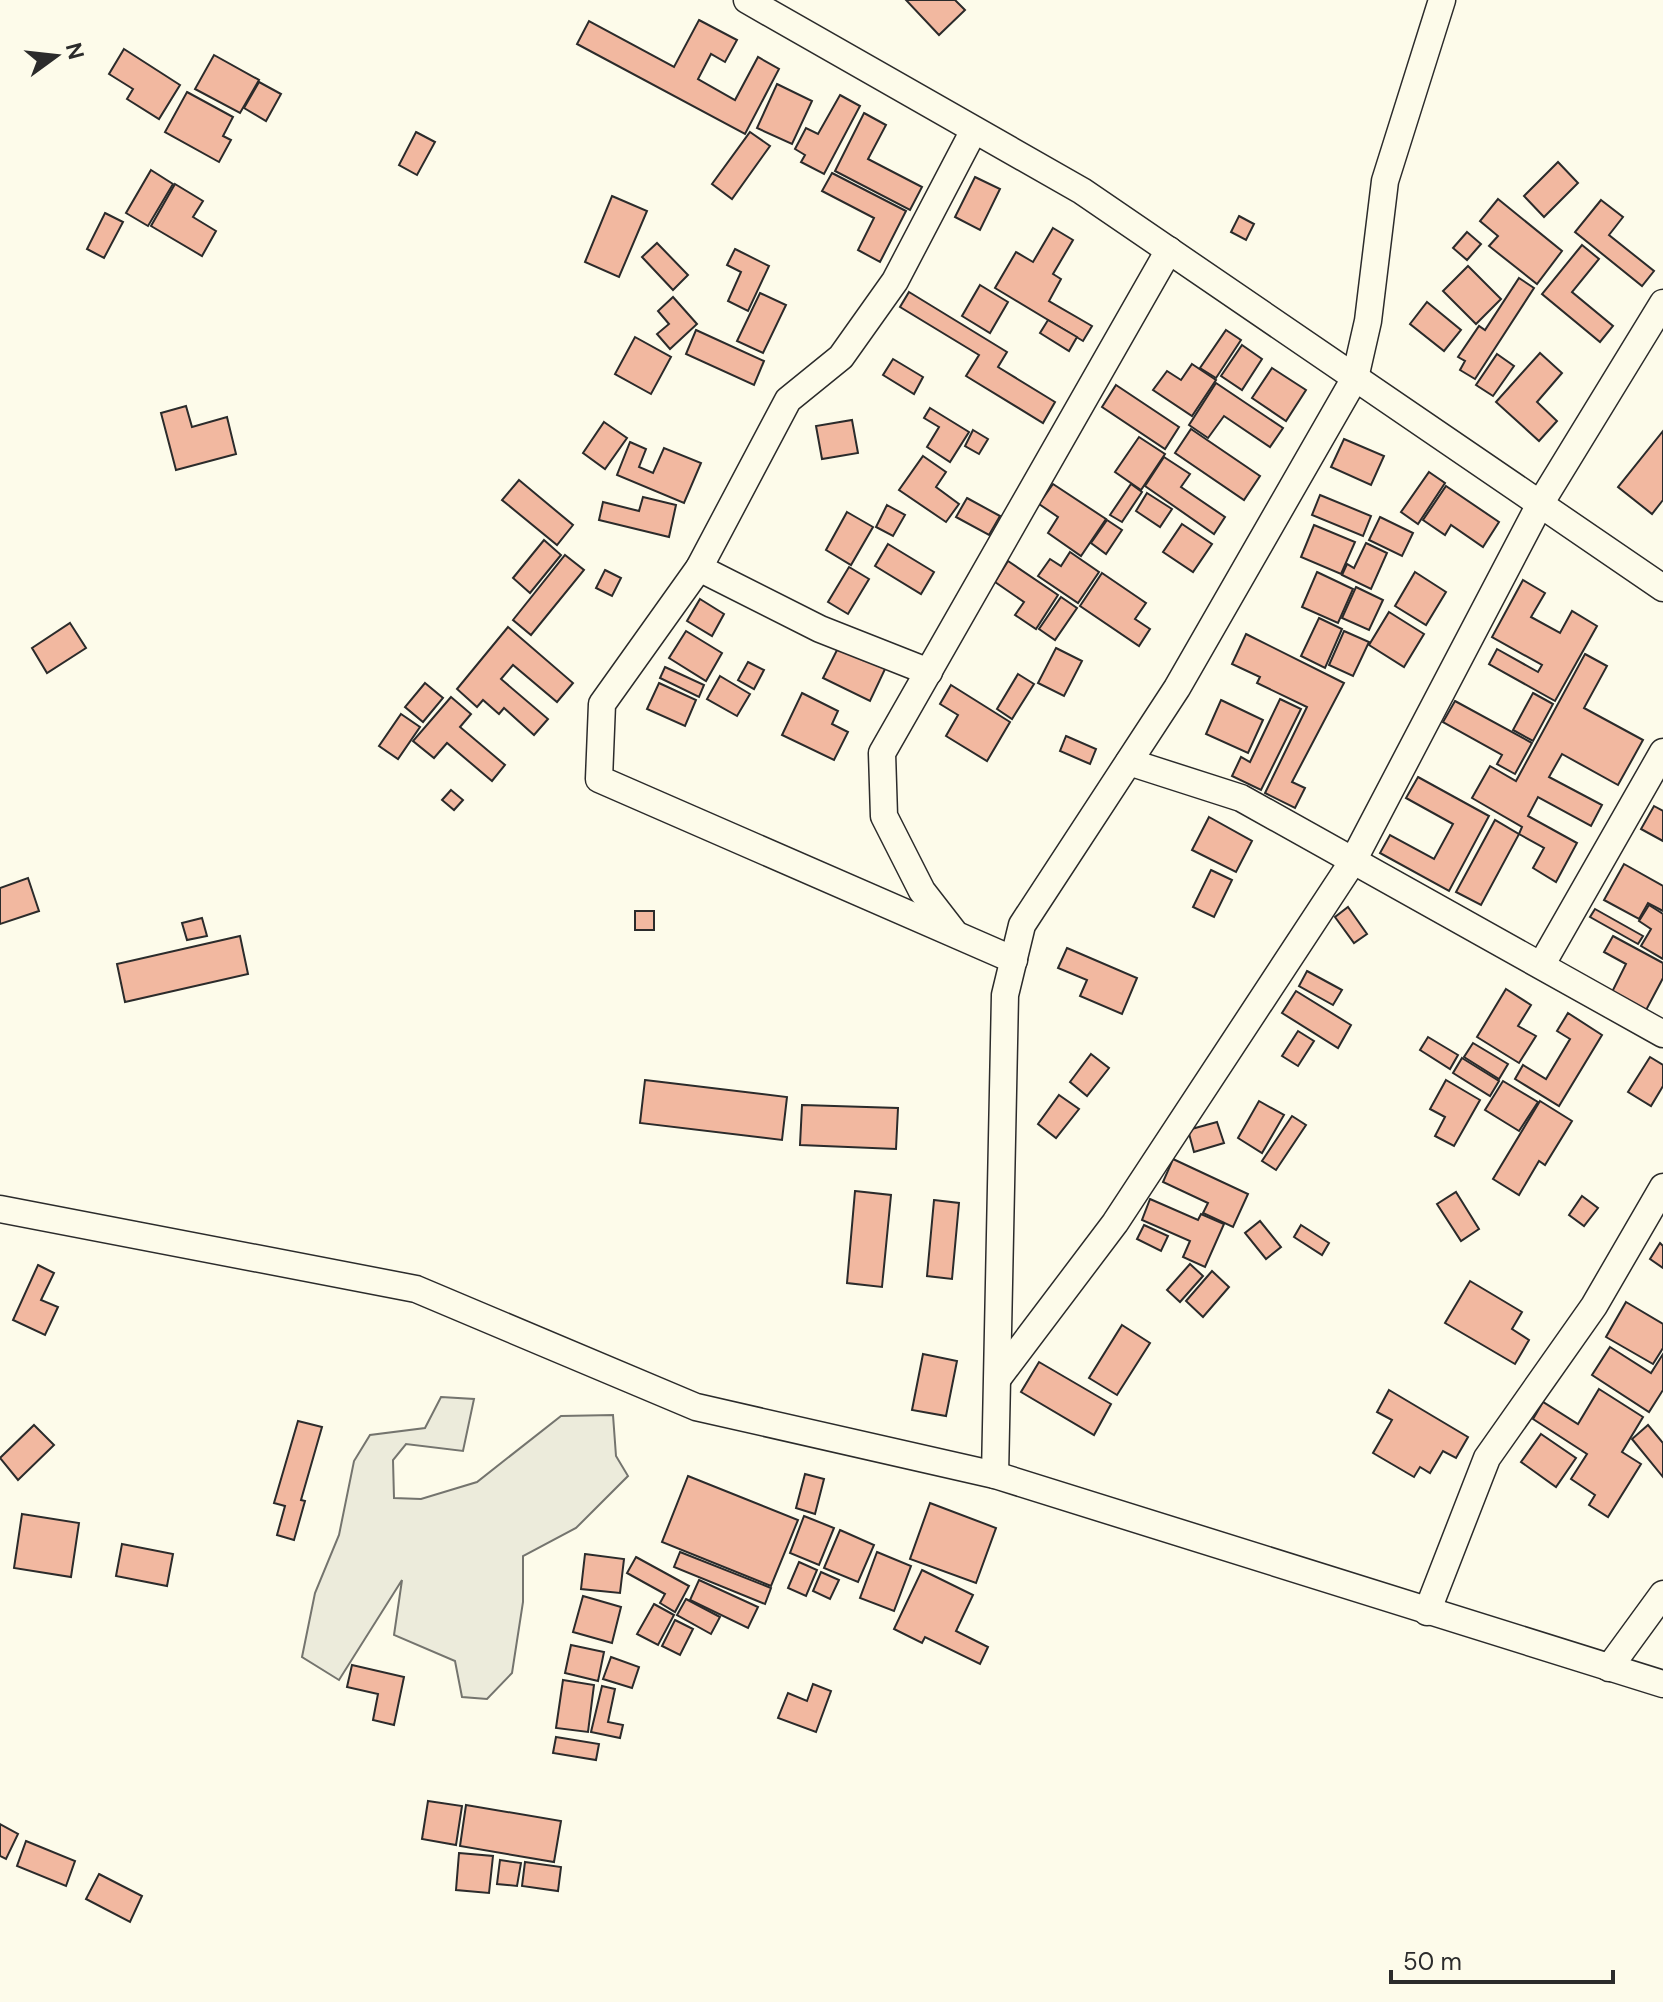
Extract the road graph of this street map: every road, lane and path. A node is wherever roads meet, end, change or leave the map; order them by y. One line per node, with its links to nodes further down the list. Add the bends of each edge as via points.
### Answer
1 (747, 0): 3 (street)
2 (1442, 0): 6 (street, via 1385,181 1368,321)
3 (974, 130): 4 (street, via 1082,191); 8 (street, via 895,281 841,357 788,400)
4 (1169, 250): 6 (street); 10 (street)
5 (1663, 303): 7 (street)
6 (1355, 378): 7 (street); 12 (street)
7 (1540, 504): 9 (street); 13 (street)
8 (699, 568): 10 (street, via 820,629); 14 (street, via 602,704 599,779)
9 (1663, 588)
10 (929, 672): 14 (street, via 882,753 884,816 922,891)
11 (1663, 752): 16 (street)
12 (1129, 762): 13 (street, via 1241,798); 15 (street, via 1022,925)
13 (1353, 861): 16 (street); 20 (street, via 1115,1223)
14 (956, 935): 15 (street)
15 (1014, 960): 20 (street, via 1005,995)
16 (1542, 964): 17 (street)
17 (1663, 1034)
18 (1663, 1187): 23 (street, via 1594,1306 1487,1458)
19 (0, 1209): 21 (street, via 416,1289 696,1407)
20 (998, 1378): 21 (street)
21 (995, 1475): 23 (street)
22 (1663, 1594): 24 (street)
23 (1427, 1612): 24 (street)
24 (1609, 1668): 25 (street)
25 (1663, 1684)

